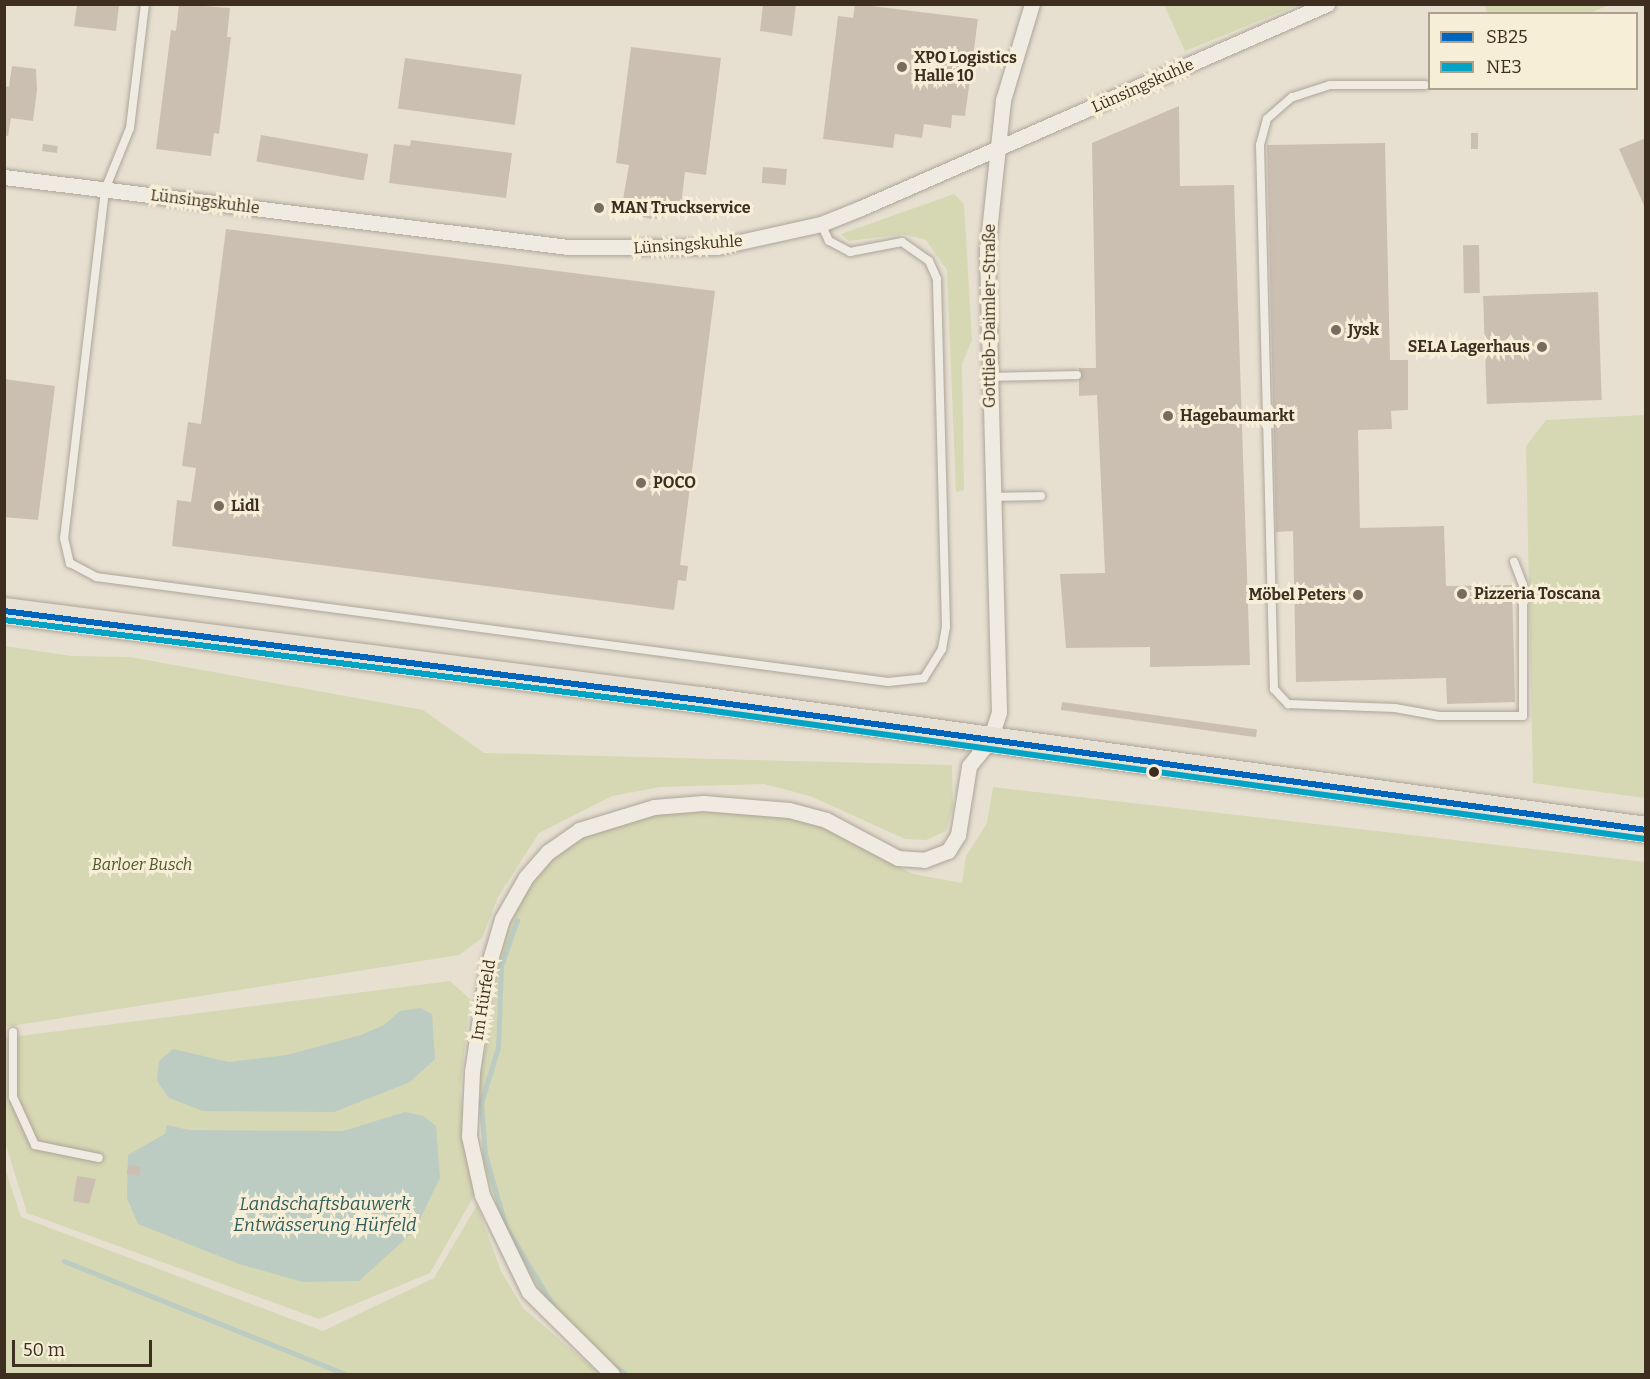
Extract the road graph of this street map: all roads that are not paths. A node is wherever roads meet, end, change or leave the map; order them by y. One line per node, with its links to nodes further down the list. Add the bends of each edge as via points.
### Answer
1 (145, 4): 7 (lane, via 130,128)
2 (1032, 4): 5 (street, Gottlieb-Daimler-Straße, via 1003,100)
3 (1327, 4): 5 (street, Lünsingskuhle)
4 (1425, 85): 13 (lane, via 1329,85 1292,97 1268,119 1260,146 1274,689 1287,704 1395,708 1440,716 1524,716 1523,585)
5 (995, 151): 8 (street, Lünsingskuhle); 10 (street, Gottlieb-Daimler-Straße, via 987,250)
6 (4, 177): 7 (street, Lünsingskuhle)
7 (105, 190): 8 (street, Lünsingskuhle, via 609,250 717,247); 8 (lane, via 64,538 70,563 96,577 888,682 924,678 942,649 946,627 937,279 929,261 902,242 850,252 829,241)
8 (821, 224)
9 (1077, 375): 10 (lane)
10 (990, 377): 12 (street, Gottlieb-Daimler-Straße)
11 (1041, 496): 12 (lane)
12 (992, 497): 15 (street, Gottlieb-Daimler-Straße, via 1001,687)
13 (1514, 562)
14 (4, 611): 15 (main road)
15 (990, 740): 16 (main road); 19 (street, Im Hürfeld, via 969,766 958,836 948,851 924,860 898,858 826,820 789,810 703,803 654,807 606,819 548,852 526,877 502,919 487,970 472,1072 469,1136 489,1213 529,1292)
16 (1646, 830)
17 (12, 1032): 18 (lane, via 13,1097 35,1145)
18 (99, 1158)
19 (612, 1374)

